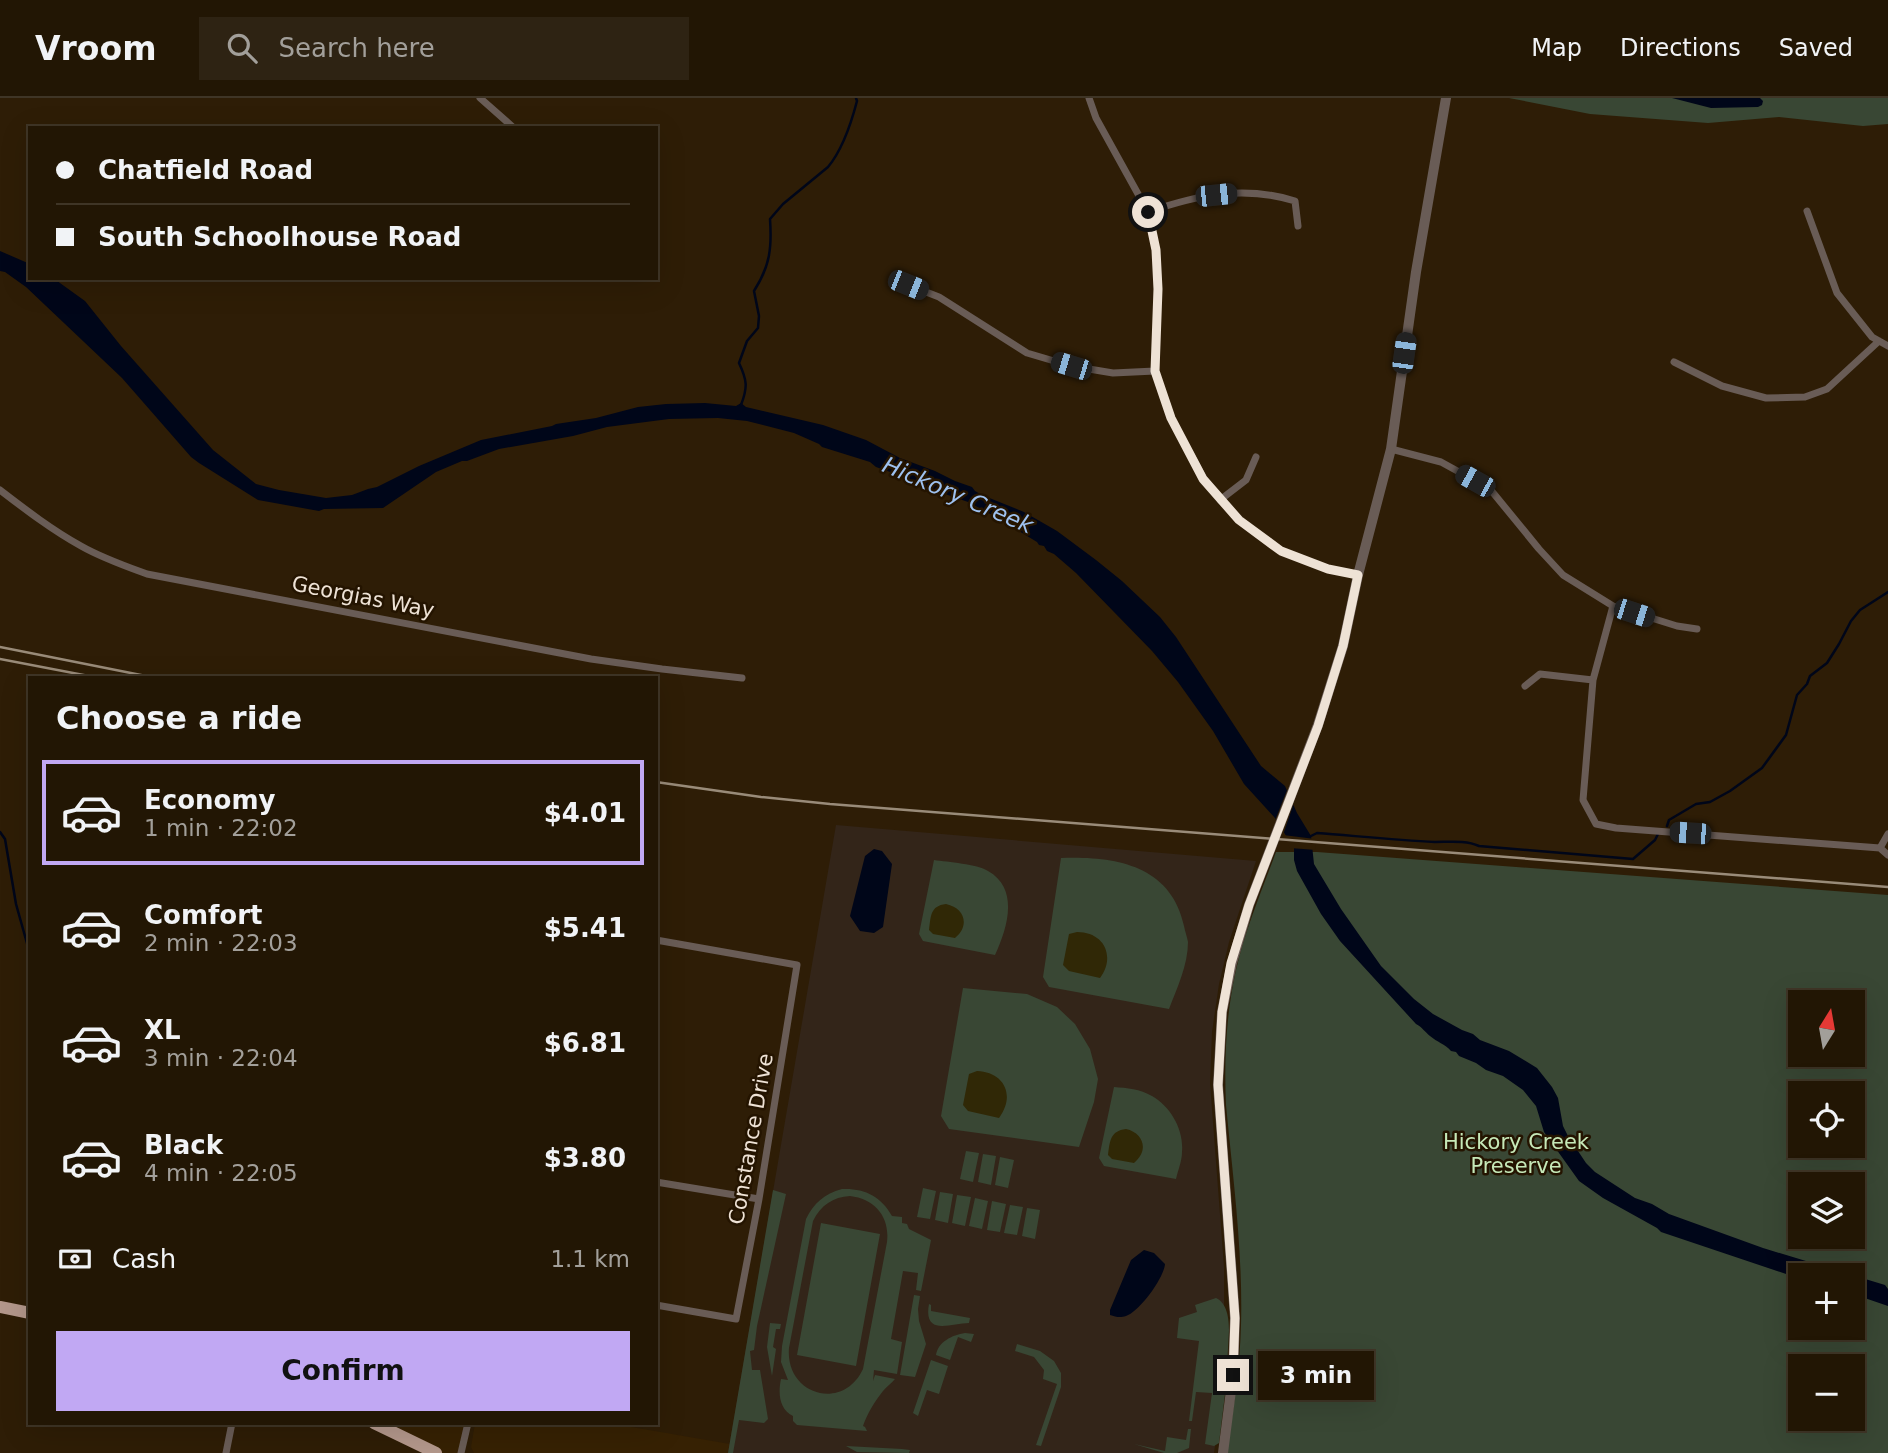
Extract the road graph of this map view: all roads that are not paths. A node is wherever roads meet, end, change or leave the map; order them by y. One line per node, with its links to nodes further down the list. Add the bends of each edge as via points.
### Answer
1 (480, 98): 4 (street)
2 (1088, 98): 6 (street)
3 (1446, 98): 13 (street)
4 (512, 126)
5 (1807, 211): 9 (street, via 1837,293)
6 (1148, 212): 7 (street, via 1181,201 1248,191 1295,201); 12 (street, via 1158,289)
7 (1298, 226)
8 (908, 285): 12 (street, via 939,297 1027,353 1113,373)
9 (1879, 341): 10 (street); 11 (street, via 1827,388 1805,397 1766,398 1722,386)
10 (1888, 346)
11 (1674, 362)
12 (1155, 371): 16 (street, via 1171,418 1203,479)
13 (1391, 449): 17 (street); 18 (street, via 1441,462 1490,489 1563,575)
14 (1256, 457): 16 (street, via 1246,480)
15 (0, 489): 20 (street, Georgias Way, via 82,547 147,574 591,659)
16 (1220, 500): 17 (street, via 1281,551)
17 (1358, 575): 38 (street, via 1343,646 1318,726 1249,905 1222,1012 1218,1085 1235,1318)
18 (1613, 606): 19 (street); 21 (street)
19 (1697, 629)
20 (742, 678)
21 (1593, 680): 22 (street, via 1540,674); 24 (street, via 1583,800 1596,824)
22 (1525, 686)
23 (1888, 834): 24 (street)
24 (1880, 848): 25 (street)
25 (1888, 855)
26 (658, 940): 28 (street, Constance Drive, via 797,965)
27 (658, 1182): 28 (street)
28 (759, 1199): 29 (street, Constance Drive, via 736,1318)
29 (658, 1306)
30 (0, 1307): 31 (main road)
31 (28, 1313)
32 (232, 1425): 35 (street)
33 (378, 1425): 36 (main road)
34 (468, 1425): 37 (street)
35 (226, 1453)
36 (436, 1453)
37 (461, 1453)
38 (1223, 1453)

